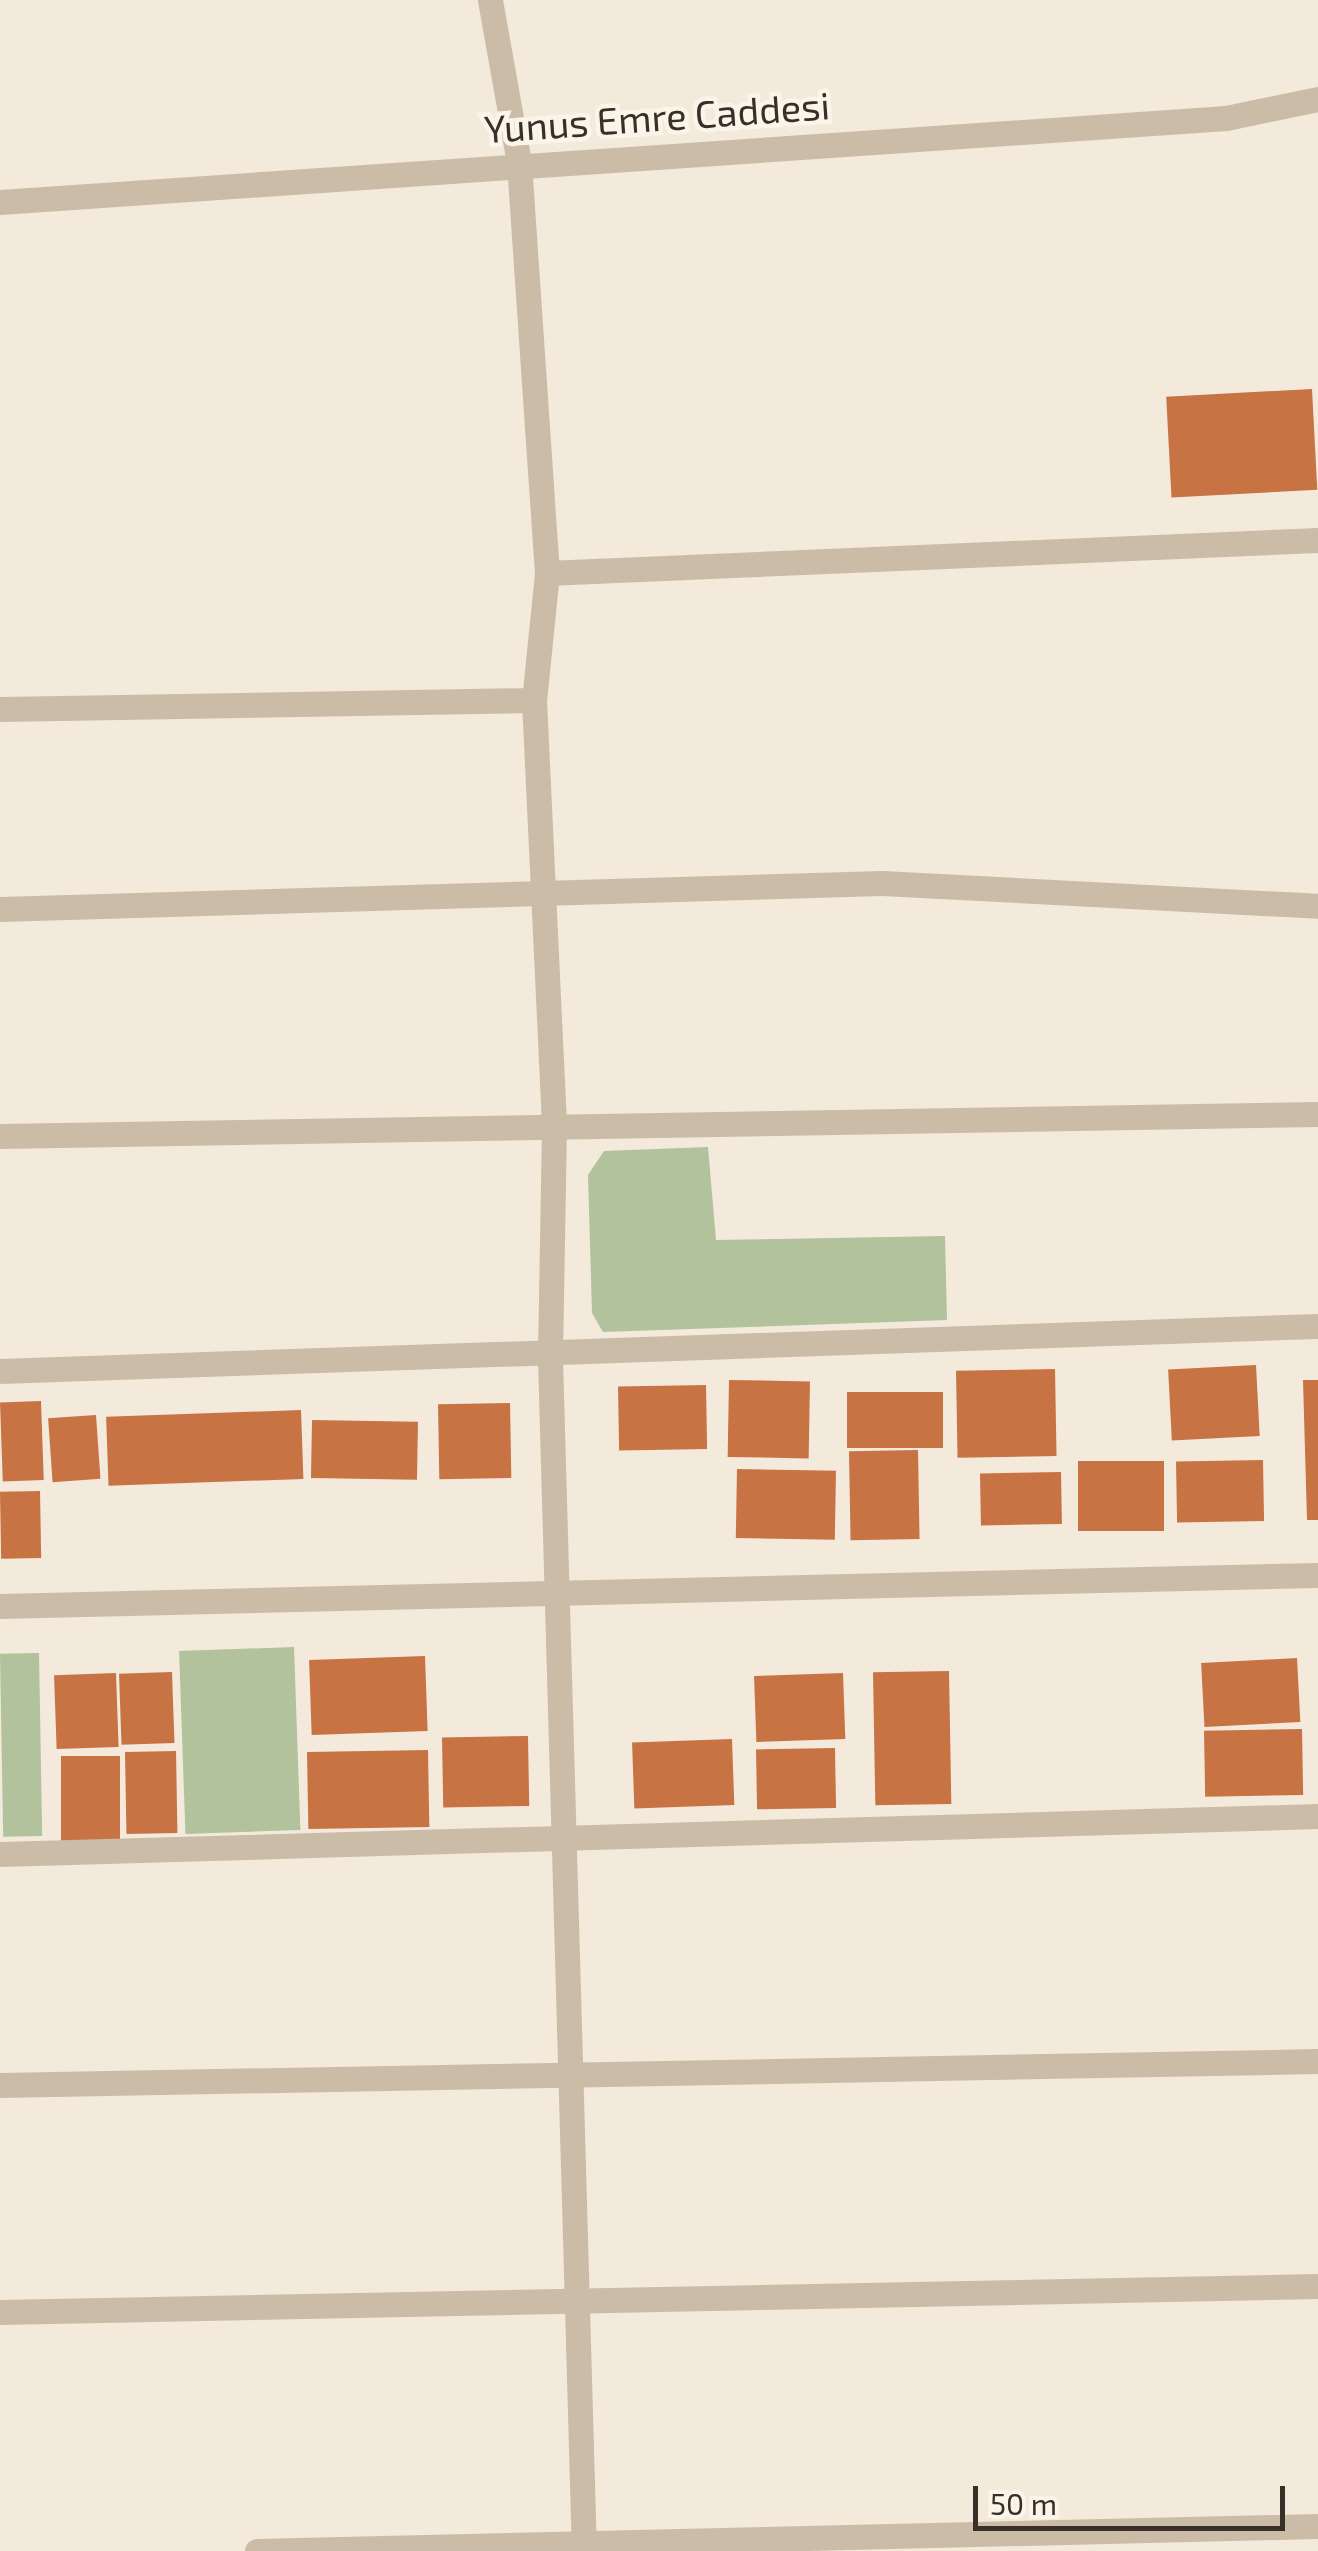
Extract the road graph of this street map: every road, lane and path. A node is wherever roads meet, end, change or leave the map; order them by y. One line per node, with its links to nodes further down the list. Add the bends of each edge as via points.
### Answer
1 (490, 0): 3 (street)
2 (1318, 99): 3 (street, Yunus Emre Caddesi, via 1226,118)
3 (519, 164): 4 (street, Yunus Emre Caddesi); 6 (street)
4 (0, 202)
5 (1318, 540): 6 (street)
6 (547, 573): 7 (street)
7 (534, 700): 8 (street); 9 (street)
8 (0, 709)
9 (539, 897): 10 (street, via 882,883); 11 (street); 13 (street)
10 (1318, 906)
11 (0, 909)
12 (1318, 1114): 13 (street)
13 (554, 1126): 14 (street); 16 (street)
14 (0, 1136)
15 (1318, 1326): 16 (street)
16 (550, 1359): 17 (street); 19 (street)
17 (0, 1370)
18 (1318, 1575): 19 (street)
19 (561, 1592): 20 (street); 22 (street)
20 (0, 1606)
21 (1318, 1816): 22 (street)
22 (566, 1838): 23 (street); 25 (street)
23 (0, 1854)
24 (1318, 2061): 25 (street)
25 (573, 2074): 26 (street); 28 (street)
26 (0, 2085)
27 (1318, 2286): 28 (street)
28 (578, 2301): 29 (street); 33 (street)
29 (0, 2312)
30 (1318, 2526): 31 (street)
31 (1179, 2540): 32 (street)
32 (896, 2544): 33 (street)
33 (584, 2547): 34 (street)
34 (257, 2551)

